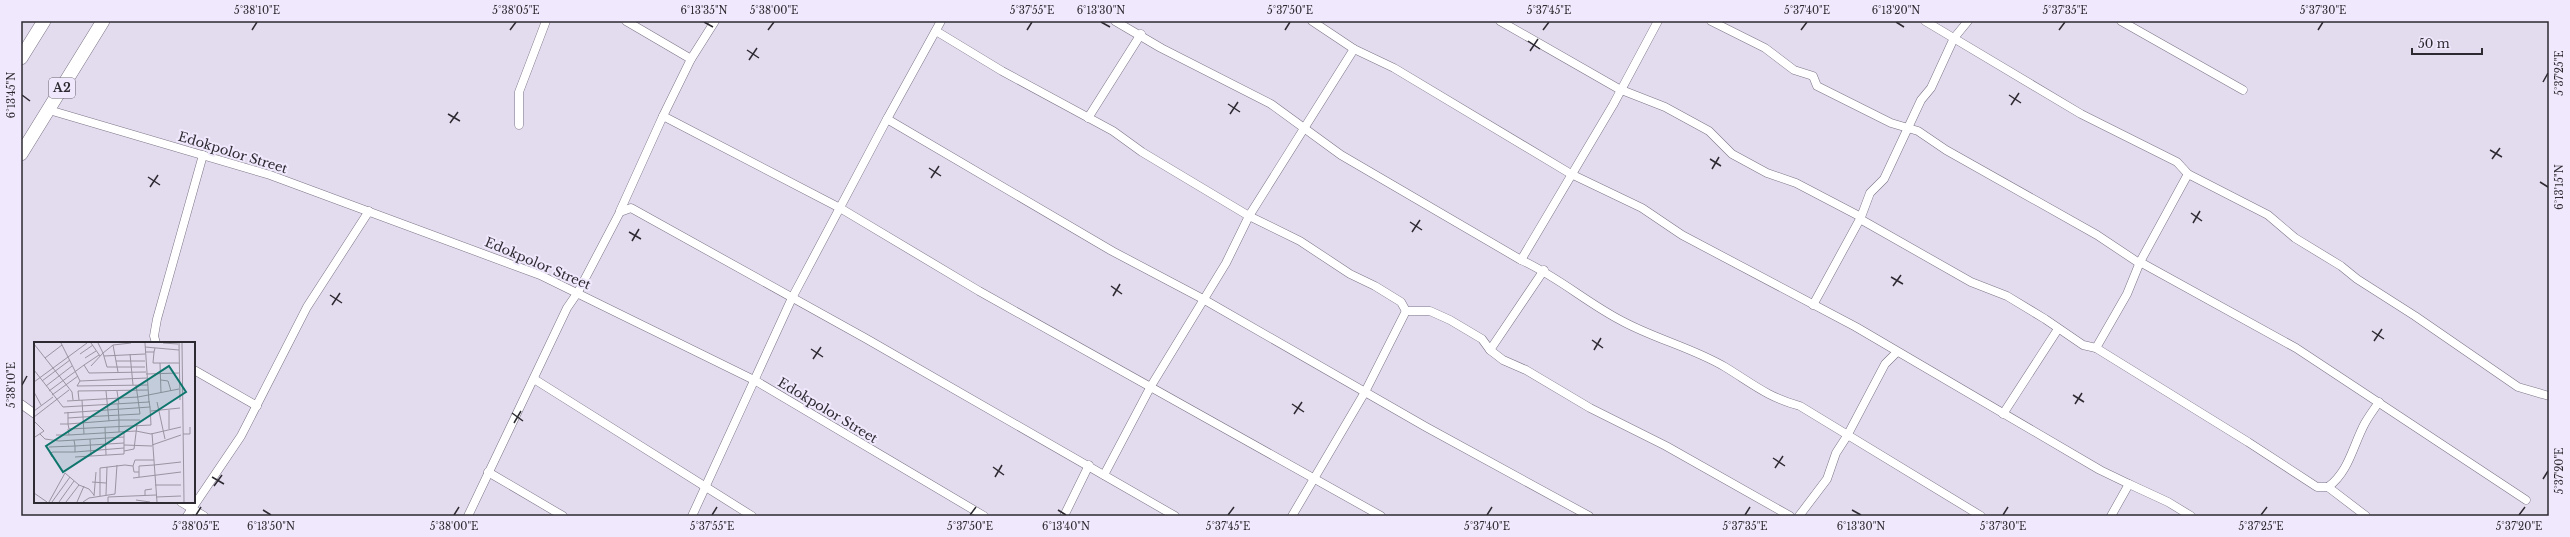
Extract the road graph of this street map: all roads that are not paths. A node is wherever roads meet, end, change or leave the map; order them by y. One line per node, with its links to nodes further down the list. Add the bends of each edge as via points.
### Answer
1 (44, 21): 19 (highway)
2 (103, 21): 23 (highway, A2)
3 (546, 21): 27 (street, via 519,92)
4 (626, 21): 20 (street)
5 (714, 21): 20 (street)
6 (941, 21): 15 (street)
7 (1115, 21): 16 (street)
8 (1312, 21): 18 (street)
9 (1500, 21): 21 (street)
10 (1658, 21): 21 (street)
11 (1711, 21): 28 (street, via 1765,48 1794,70 1812,76 1817,86 1891,123)
12 (1925, 21): 17 (street)
13 (1968, 21): 17 (street)
14 (2121, 21): 22 (street)
15 (936, 31): 25 (street); 26 (street)
16 (1141, 34): 25 (street); 29 (street, via 1161,48 1271,104)
17 (1954, 38): 28 (street, via 1931,88 1921,100); 33 (street, via 2081,114 2176,162)
18 (1354, 49): 29 (street); 32 (street, via 1394,68)
19 (23, 51)
20 (691, 60): 24 (street)
21 (1619, 89): 32 (street, via 1613,105); 38 (street, via 1665,107 1709,131 1732,154 1767,173 1796,183)
22 (2243, 90)
23 (49, 110): 30 (highway, A2); 31 (street, Edokpolor Street)
24 (663, 116): 34 (street); 36 (street)
25 (1088, 118): 37 (street)
26 (887, 119): 34 (street); 44 (street, via 1112,251)
27 (519, 125)
28 (1908, 128): 38 (street, via 1884,179 1870,192); 40 (street, via 1918,131 1946,150 2097,235)
29 (1303, 129): 37 (street); 39 (street, via 1341,155)
30 (21, 154)
31 (203, 155): 35 (street, Edokpolor Street, via 270,175); 48 (street, via 157,319 154,336)
32 (1571, 174): 39 (street); 45 (street, via 1642,208 1682,235)
33 (2188, 174): 40 (street); 57 (street, via 2268,215 2295,238 2341,266 2518,387)
34 (840, 208): 43 (street); 55 (street, via 979,291)
35 (369, 211): 42 (street, Edokpolor Street, via 540,274); 60 (street, via 307,307)
36 (620, 211): 42 (street); 43 (street, via 631,208)
37 (1249, 216): 44 (street, via 1226,263); 46 (street, via 1300,241 1350,274 1401,302)
38 (1861, 218): 45 (street); 47 (street, via 1971,282 2007,296 2046,319)
39 (1521, 260): 41 (street)
40 (2139, 262): 49 (street, via 2127,294); 58 (street, via 2296,348)
41 (1544, 270): 50 (street); 63 (street, via 1621,321 1725,367 1753,387 1784,402 1800,406)
42 (578, 292): 53 (street, via 567,308); 54 (street, Edokpolor Street)
43 (792, 298): 54 (street); 64 (street)
44 (1203, 300): 55 (street); 56 (street)
45 (1813, 305): 51 (street)
46 (1406, 310): 50 (street, via 1430,311 1482,339); 56 (street)
47 (2058, 330): 49 (street, via 2083,345); 62 (street)
48 (156, 342)
49 (2096, 348): 70 (street, via 2317,487)
50 (1490, 350): 86 (street, via 1503,360 1666,446)
51 (1897, 352): 62 (street); 63 (street, via 1886,364)
52 (195, 371): 60 (street)
53 (534, 378): 65 (street); 69 (street)
54 (756, 381): 69 (street); 80 (street, Edokpolor Street)
55 (1151, 386): 66 (street); 67 (street)
56 (1365, 392): 67 (street); 85 (street)
57 (2549, 396)
58 (2379, 402): 70 (street, via 2365,422 2345,469 2338,480); 71 (street)
59 (21, 404): 61 (street)
60 (256, 406): 73 (street, via 241,436)
61 (34, 413)
62 (2003, 414): 68 (street)
63 (1848, 436): 87 (street, via 1836,453 1827,479); 88 (street)
64 (1089, 465): 66 (street); 81 (street)
65 (488, 472): 76 (street); 77 (street)
66 (1104, 475): 82 (street)
67 (1313, 478): 83 (street); 84 (street)
68 (2129, 484): 89 (street); 90 (street)
69 (706, 487): 78 (street); 79 (street)
70 (2328, 488): 91 (street)
71 (2526, 500)
72 (183, 503): 73 (street)
73 (193, 509): 74 (street); 75 (street)
74 (187, 516)
75 (204, 516)
76 (468, 516)
77 (563, 516)
78 (692, 516)
79 (752, 516)
80 (984, 516)
81 (1064, 516)
82 (1175, 516)
83 (1292, 516)
84 (1381, 516)
85 (1590, 516)
86 (1790, 516)
87 (1799, 516)
88 (1981, 516)
89 (2111, 516)
90 (2191, 516)
91 (2366, 516)

